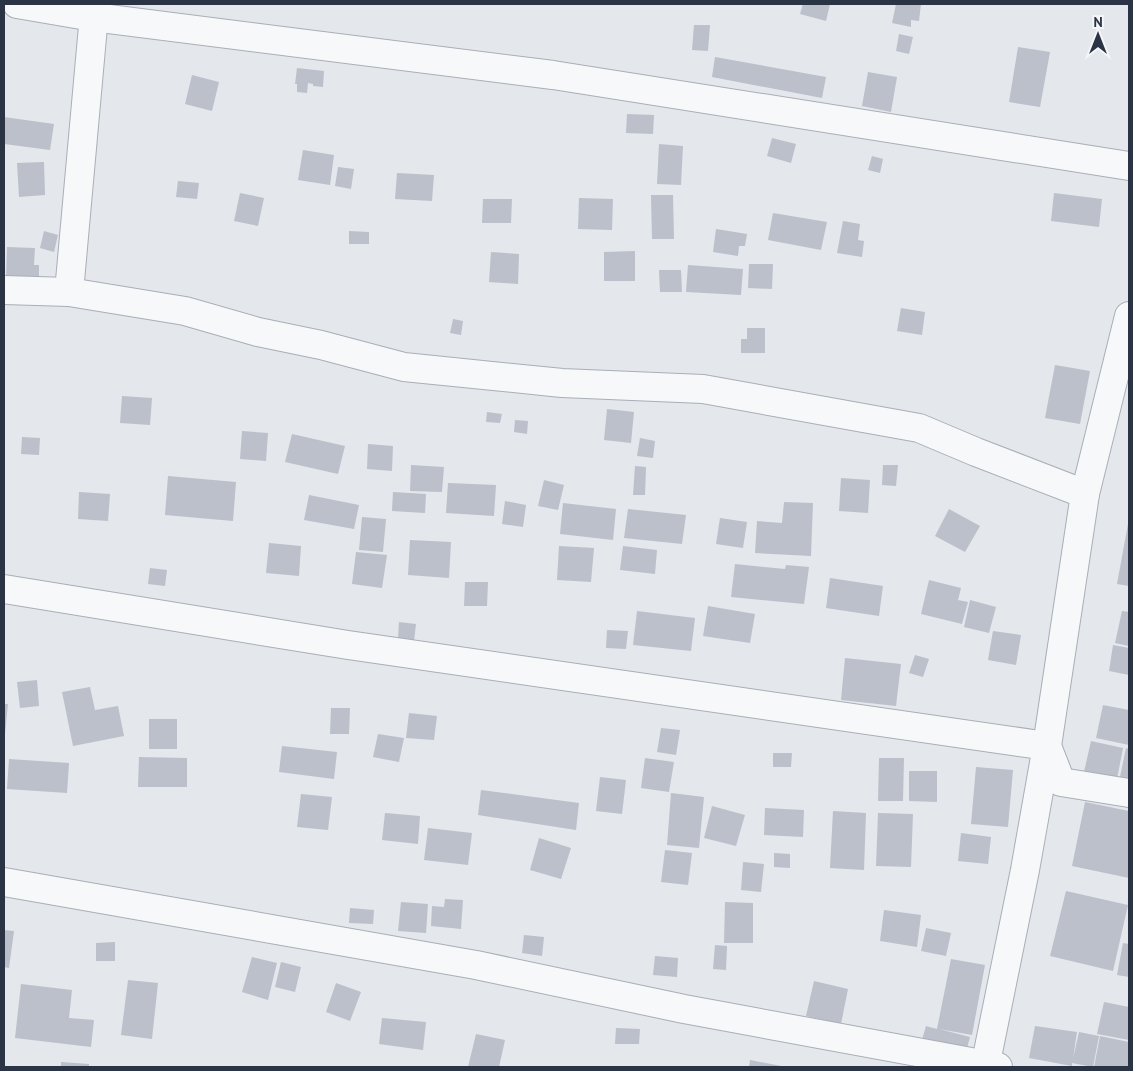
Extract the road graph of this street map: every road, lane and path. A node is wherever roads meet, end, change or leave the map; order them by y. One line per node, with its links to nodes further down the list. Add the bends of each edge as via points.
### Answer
1 (17, 4): 2 (street)
2 (94, 10): 3 (street, via 553,76); 5 (street)
3 (1129, 166)
4 (4, 290): 5 (street)
5 (69, 292): 7 (street, via 184,310 258,332 404,367 562,383 703,389 919,428)
6 (1129, 316): 7 (street)
7 (1085, 494): 9 (street)
8 (4, 589): 9 (street, via 358,646)
9 (1047, 746): 10 (street, via 1061,782); 12 (street)
10 (1129, 793)
11 (4, 882): 12 (street, via 476,965 684,1009)
12 (989, 1067)

